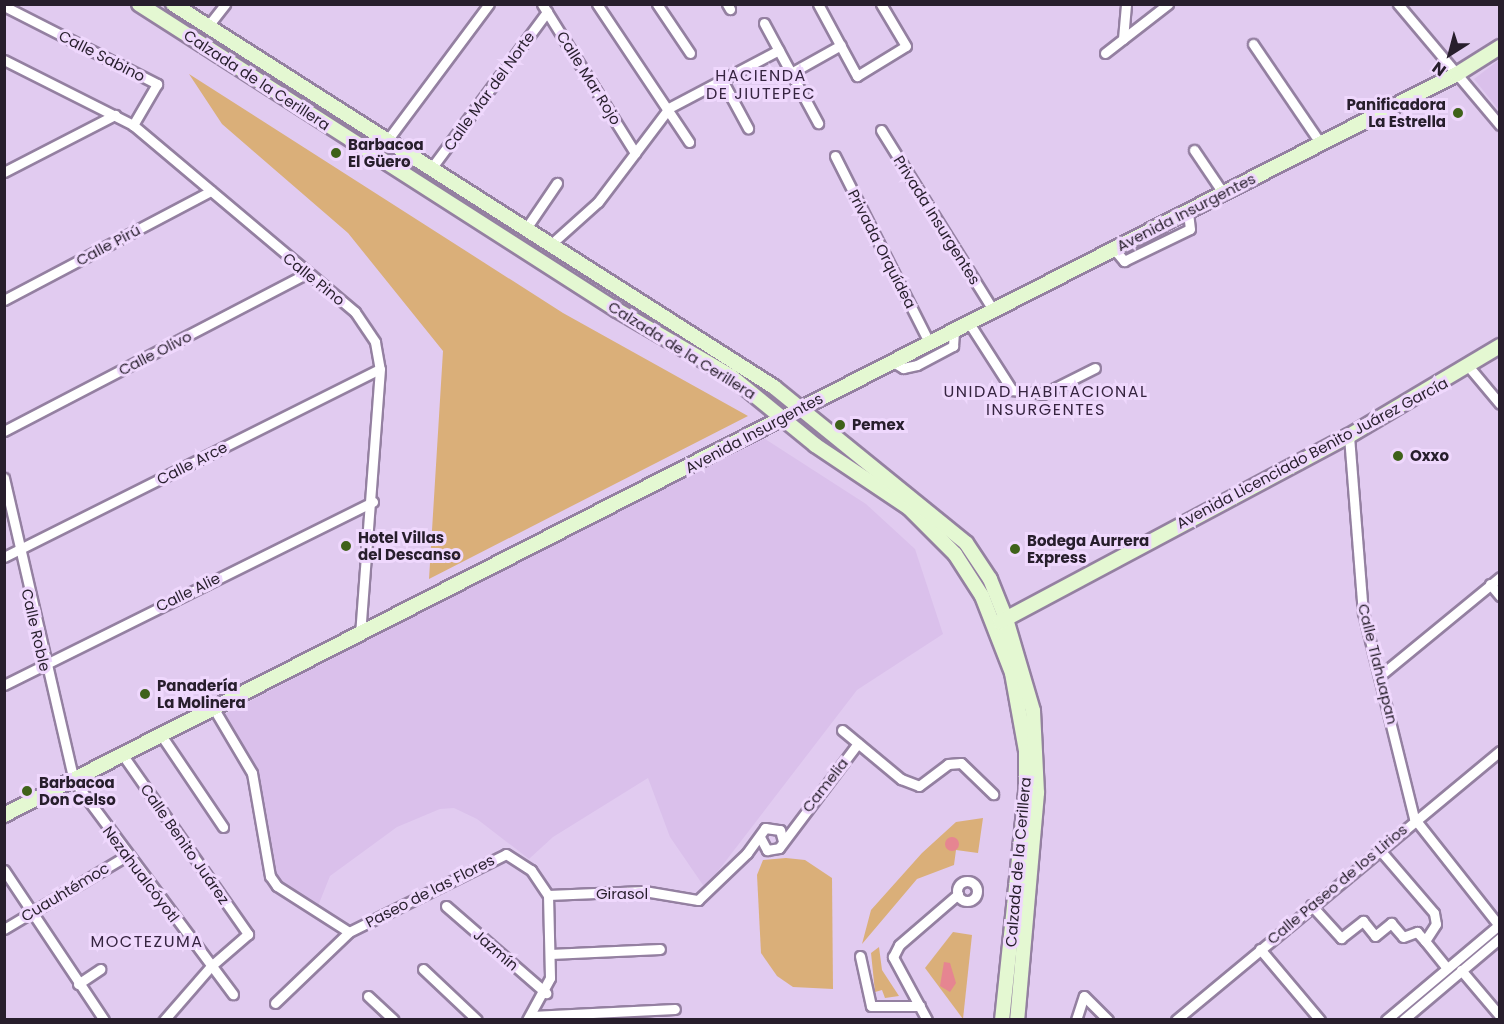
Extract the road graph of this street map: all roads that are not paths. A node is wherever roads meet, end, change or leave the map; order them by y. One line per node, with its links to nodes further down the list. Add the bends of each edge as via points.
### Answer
1 (139, 4): 62 (main road, Calzada de la Cerillera, via 617,310 732,377)
2 (173, 4): 17 (main road, Calzada de la Cerillera)
3 (225, 4): 17 (street)
4 (489, 4): 36 (street)
5 (597, 4): 29 (street)
6 (657, 4): 23 (street)
7 (818, 4): 20 (street)
8 (881, 4): 20 (street, via 906,46 857,76)
9 (1126, 4): 14 (street)
10 (1167, 4): 16 (street)
11 (1398, 4): 27 (street)
12 (4, 6): 32 (street, Calle Sabino, via 157,84)
13 (545, 8): 40 (street, Calle Mar Rojo); 42 (street, Calle Mar del Norte)
14 (1124, 16): 16 (street); 18 (street)
15 (764, 23): 22 (street)
16 (1143, 23): 18 (street)
17 (208, 26): 36 (main road, Calzada de la Cerillera)
18 (1123, 39): 24 (street)
19 (1253, 44): 38 (street)
20 (841, 45): 26 (street)
21 (1500, 46): 27 (main road, Avenida Insurgentes)
22 (779, 50): 26 (street); 28 (street)
23 (690, 53)
24 (1105, 53)
25 (4, 60): 30 (street, Calle Pino)
26 (791, 73): 31 (street)
27 (1457, 74): 33 (street); 38 (main road, Avenida Insurgentes)
28 (722, 80): 29 (street); 34 (street)
29 (669, 108): 37 (street); 40 (street)
30 (115, 115): 32 (street, Calle Pino); 43 (street)
31 (818, 123)
32 (133, 125): 45 (street, Calle Pino)
33 (1500, 125)
34 (747, 128)
35 (881, 130): 51 (street, Privada Insurgentes)
36 (386, 142): 42 (main road, Calzada de la Cerillera)
37 (689, 142)
38 (1321, 144): 46 (main road, Avenida Insurgentes)
39 (1194, 150): 46 (street)
40 (635, 153): 48 (street, via 598,202)
41 (835, 156): 54 (street, Privada Orquídea)
42 (430, 170): 47 (main road, Calzada de la Cerillera)
43 (4, 172)
44 (557, 183): 47 (street)
45 (211, 191): 49 (street, Calle Pino); 50 (street, Calle Pirú)
46 (1223, 193): 51 (main road, Avenida Insurgentes)
47 (525, 230): 48 (main road, Calzada de la Cerillera)
48 (550, 245): 61 (main road, Calzada de la Cerillera)
49 (306, 274): 59 (street, Calle Pino, via 355,312 375,342); 63 (street, Calle Olivo)
50 (4, 300)
51 (993, 310): 52 (main road, Avenida Insurgentes)
52 (969, 323): 53 (main road, Avenida Insurgentes); 58 (street, via 1012,390 1043,394)
53 (954, 331): 54 (main road, Avenida Insurgentes); 56 (street, via 953,346 917,365 903,368)
54 (928, 342): 56 (main road, Avenida Insurgentes)
55 (1500, 345): 57 (main road, Avenida Licenciado Benito Juárez García)
56 (892, 362): 61 (main road, Avenida Insurgentes)
57 (1469, 367): 60 (street); 64 (main road, Avenida Licenciado Benito Juárez García)
58 (1095, 368)
59 (380, 369): 66 (street, Calle Pino); 67 (street, Calle Arce)
60 (1500, 404)
61 (801, 409): 62 (main road, Avenida Insurgentes); 72 (main road, Calzada de la Cerillera, via 966,543 990,579)
62 (784, 419): 72 (main road, Calzada de la Cerillera, via 909,508 956,554); 73 (main road, Avenida Insurgentes)
63 (4, 431)
64 (1349, 436): 72 (main road, Avenida Licenciado Benito Juárez García); 76 (street, Calle Tlahuapan, via 1363,612)
65 (4, 478): 67 (street, Calle Roble)
66 (373, 502): 73 (street, Calle Pino); 74 (street, Calle Alie)
67 (18, 550): 68 (street, Calle Arce); 74 (street, Calle Roble)
68 (4, 557)
69 (1500, 577): 70 (street)
70 (1490, 584): 71 (street); 76 (street)
71 (1500, 596)
72 (1000, 622): 75 (main road, Calzada de la Cerillera)
73 (360, 635): 78 (main road, Avenida Insurgentes)
74 (44, 665): 77 (street, Calle Alie); 84 (street, Calle Roble)
75 (1018, 670): 127 (main road, Calzada de la Cerillera, via 1026,792); 133 (main road, Calzada de la Cerillera, via 1033,711 1037,793)
76 (1382, 674): 87 (street, Calle Tlahuapan)
77 (4, 686)
78 (214, 710): 80 (main road, Avenida Insurgentes); 105 (street, via 252,773 270,876 277,886)
79 (842, 730): 81 (street, Camelia)
80 (161, 735): 83 (main road, Avenida Insurgentes); 88 (street)
81 (858, 744): 85 (street, Camelia, via 919,786 948,764 961,763); 89 (street, Camelia)
82 (1500, 751): 87 (street, Calle Paseo de los Lirios)
83 (122, 754): 84 (main road, Avenida Insurgentes); 112 (street, Calle Benito Juárez, via 248,934)
84 (74, 781): 86 (main road, Avenida Insurgentes); 96 (street, Nezahualcóyotl)
85 (993, 794)
86 (4, 815)
87 (1414, 818): 94 (street, Calle Paseo de los Lirios); 103 (street)
88 (223, 826)
89 (792, 827): 90 (street); 92 (street, Camelia)
90 (780, 830): 91 (street, via 765,828); 92 (street)
91 (759, 837): 93 (street); 95 (street)
92 (783, 841): 93 (street, via 775,850)
93 (764, 848): 95 (street)
94 (1379, 849): 100 (street, Calle Paseo de los Lirios); 107 (street, via 1434,913 1436,924)
95 (747, 853): 99 (street, Girasol, via 698,900 644,891)
96 (126, 856): 102 (street, Cuauhtémoc); 112 (street, Nezahualcóyotl)
97 (4, 870): 102 (street)
98 (958, 894): 122 (street, via 899,945 893,957)
99 (548, 895): 105 (street, Paseo de las Flores, via 531,870 506,854); 110 (street)
100 (1311, 905): 107 (street, via 1341,938 1363,921 1375,936 1391,923 1403,937 1418,932); 109 (street, Calle Paseo de los Lirios)
101 (446, 906): 118 (street, Jazmín)
102 (29, 914): 104 (street, Cuauhtémoc); 117 (street)
103 (1499, 925): 113 (street)
104 (4, 929)
105 (349, 932): 121 (street)
106 (1500, 938): 116 (street)
107 (1425, 941): 113 (street)
108 (660, 949): 110 (street)
109 (1260, 949): 136 (street, Calle Paseo de los Lirios); 137 (street)
110 (550, 954): 118 (street)
111 (860, 956): 122 (street, via 871,1006)
112 (211, 966): 119 (street, Nezahualcóyotl); 129 (street)
113 (1447, 968): 138 (street)
114 (100, 969): 117 (street)
115 (423, 969): 131 (street)
116 (1461, 970): 124 (street); 139 (street)
117 (78, 984): 128 (street)
118 (546, 993): 125 (street)
119 (233, 994)
120 (368, 996): 130 (street)
121 (275, 1004)
122 (920, 1006): 132 (street)
123 (675, 1010): 126 (street)
124 (1500, 1016)
125 (529, 1018): 126 (street)
126 (581, 1018)
127 (1002, 1019)
128 (105, 1020)
129 (164, 1020)
130 (394, 1020)
131 (477, 1020)
132 (927, 1020)
133 (1017, 1020)
134 (1076, 1020): 135 (street, via 1084,996)
135 (1108, 1020)
136 (1176, 1020)
137 (1320, 1020)
138 (1386, 1020)
139 (1402, 1020)

